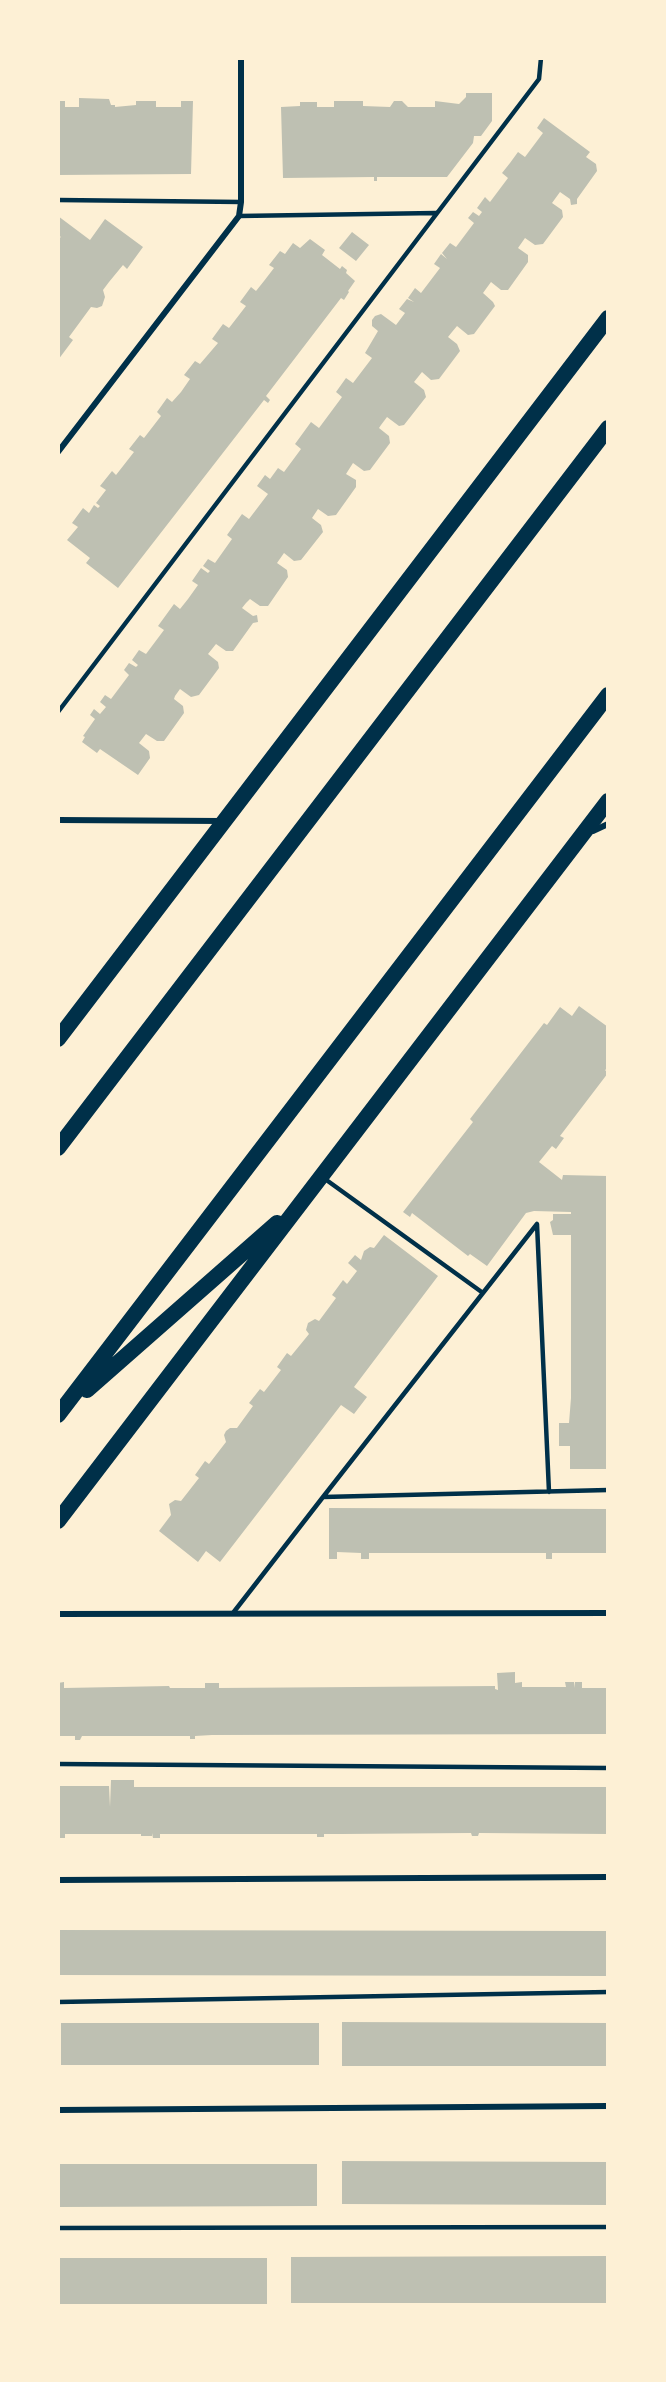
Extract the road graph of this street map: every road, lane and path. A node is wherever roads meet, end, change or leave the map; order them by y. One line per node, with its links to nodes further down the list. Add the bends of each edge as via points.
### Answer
1 (241, 58): 4 (street)
2 (541, 58): 5 (lane, via 538,79)
3 (58, 200): 4 (lane)
4 (241, 202): 6 (street)
5 (436, 213): 6 (lane); 11 (lane)
6 (239, 216): 9 (street)
7 (608, 318): 14 (highway)
8 (608, 428): 18 (highway)
9 (58, 452)
10 (608, 695): 22 (highway)
11 (58, 712)
12 (608, 801): 16 (highway)
13 (58, 820): 14 (street)
14 (224, 821): 17 (highway)
15 (608, 824): 16 (street)
16 (579, 838): 19 (highway)
17 (58, 1039)
18 (58, 1148)
19 (322, 1176): 20 (highway); 21 (lane)
20 (304, 1199): 22 (highway); 26 (highway)
21 (483, 1293): 24 (lane, via 537,1224); 25 (lane)
22 (59, 1414)
23 (608, 1490): 24 (lane)
24 (549, 1492): 25 (lane)
25 (323, 1497): 27 (lane)
26 (58, 1521)
27 (233, 1613): 28 (street); 29 (street)
28 (608, 1613)
29 (58, 1614)
30 (58, 1764): 31 (lane)
31 (608, 1768)
32 (608, 1877): 33 (street)
33 (58, 1880)
34 (608, 1992): 35 (lane)
35 (58, 2002)
36 (608, 2106): 37 (street)
37 (58, 2110)
38 (608, 2227): 39 (lane)
39 (58, 2228)

